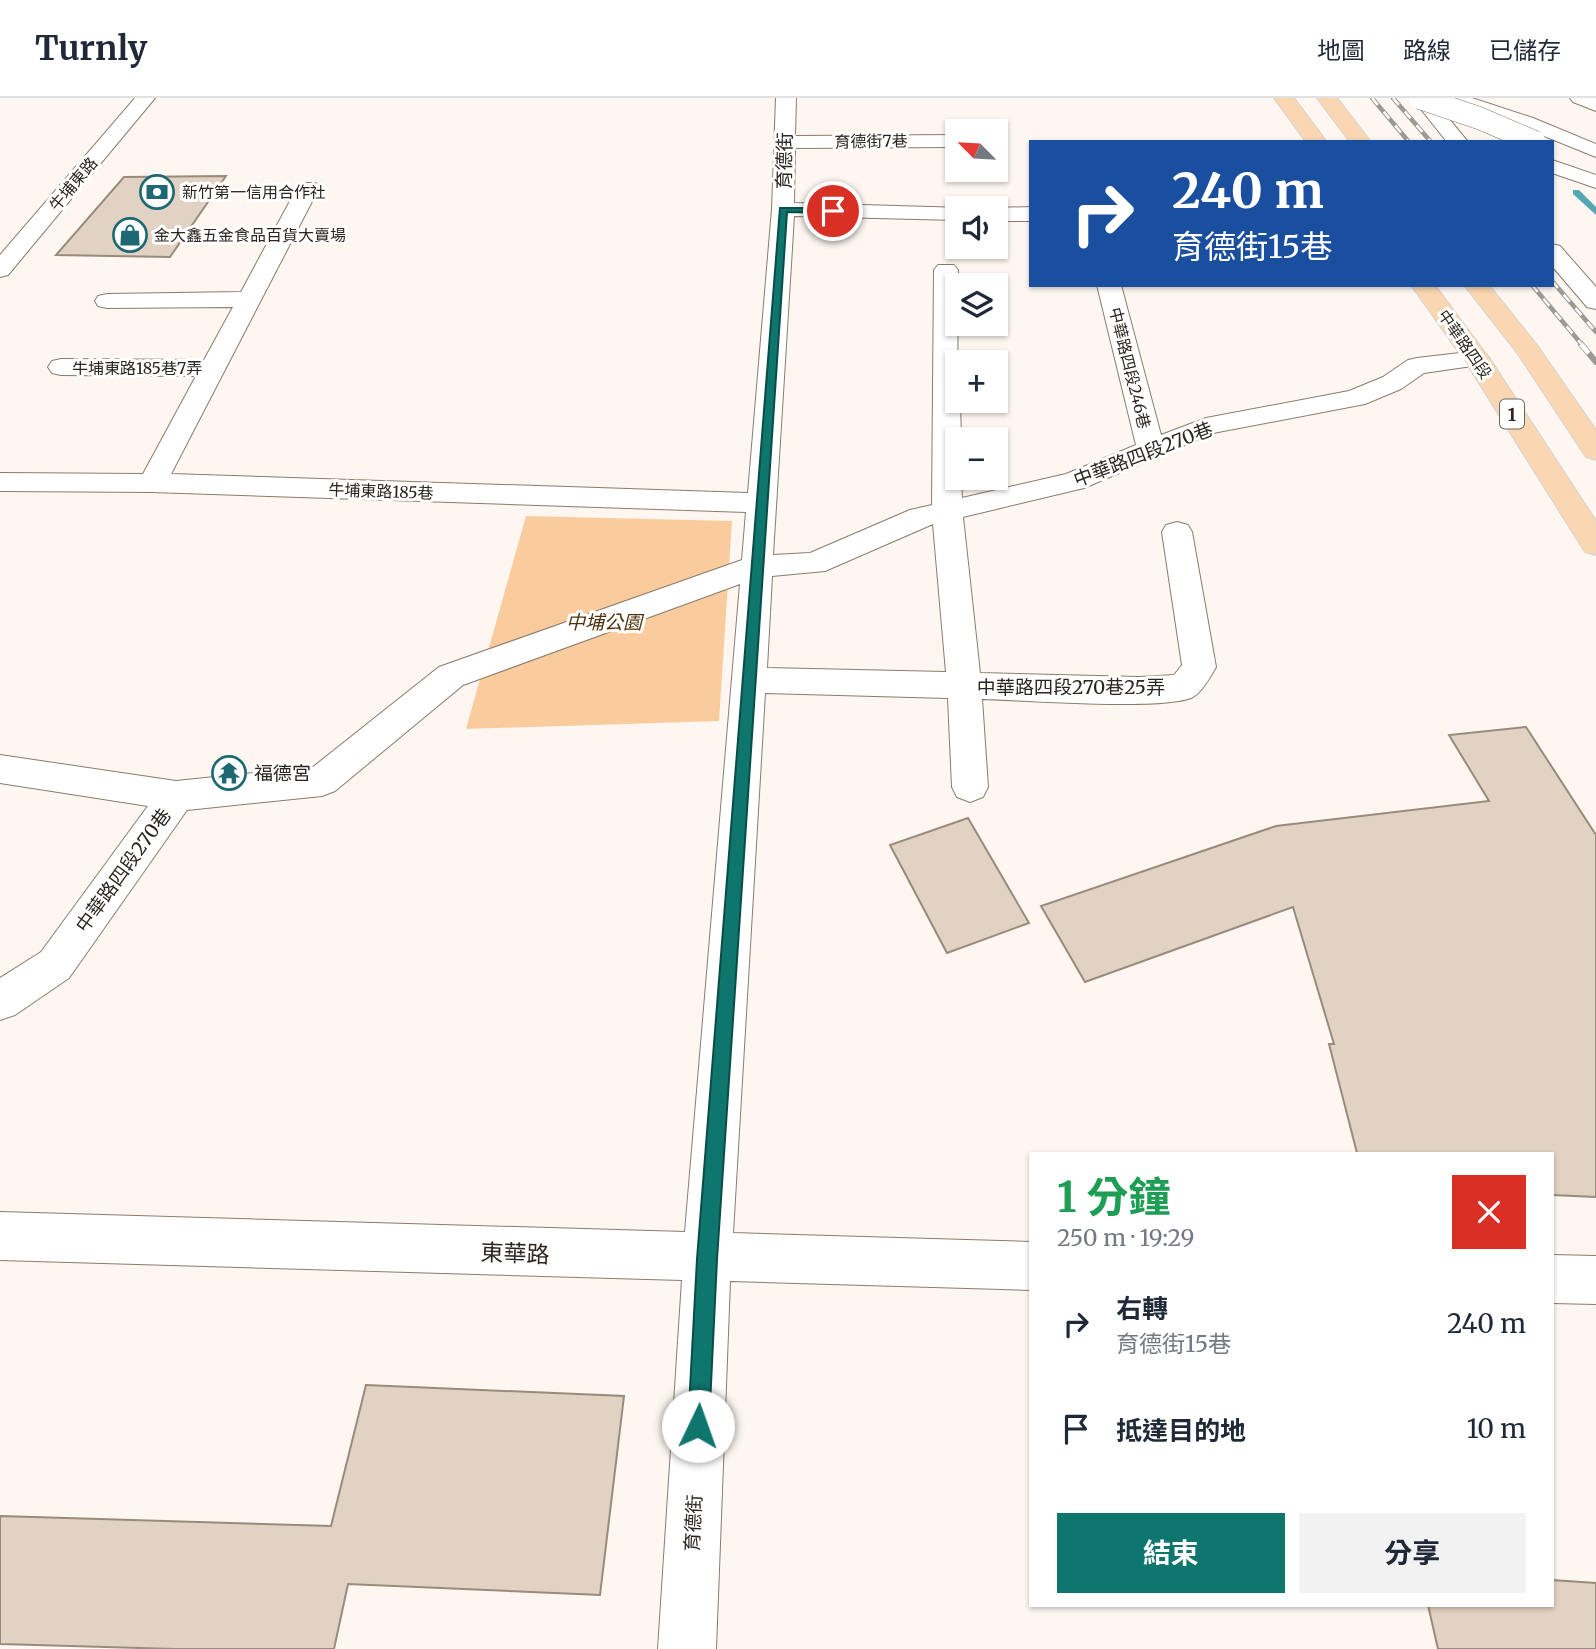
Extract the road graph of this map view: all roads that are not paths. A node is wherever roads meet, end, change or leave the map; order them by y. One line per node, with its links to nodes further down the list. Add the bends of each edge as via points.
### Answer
1 (145, 98): 30 (street, 牛埔東路)
2 (786, 98): 18 (street, 育德街)
3 (1284, 98): 13 (main road)
4 (1327, 98): 14 (main road)
5 (1421, 98): 11 (street); 16 (street, bridge)
6 (1452, 98): 20 (street, via 1526,122)
7 (1493, 98): 12 (street)
8 (1596, 105): 9 (street)
9 (1576, 107): 10 (street)
10 (1596, 125)
11 (1451, 134): 15 (street)
12 (1596, 135)
13 (1316, 140)
14 (1359, 140)
15 (1476, 140)
16 (1530, 140)
17 (945, 141): 18 (street, 育德街7巷)
18 (784, 142): 25 (street, 育德街)
19 (1554, 150): 22 (street)
20 (1596, 152)
21 (1554, 167): 23 (street)
22 (1596, 168)
23 (1596, 182)
24 (308, 188): 35 (street, 牛埔東路185巷7弄)
25 (783, 209): 26 (street); 45 (street, 育德街)
26 (945, 213)
27 (1008, 214): 28 (street)
28 (1029, 214)
29 (1554, 253): 37 (street)
30 (0, 270)
31 (946, 270): 46 (street, 中華路四段270巷25弄)
32 (1110, 287): 41 (street, 中華路四段246巷)
33 (1424, 287): 38 (main road, 中華路四段 / 1)
34 (1478, 287): 42 (main road, via 1528,350)
35 (249, 299): 36 (street); 40 (street, 牛埔東路185巷7弄)
36 (107, 301)
37 (1596, 302)
38 (1477, 359): 41 (street, 中華路四段270巷, via 1417,366 1356,398 1206,426); 48 (main road, 中華路四段 / 1)
39 (61, 367): 40 (street, 牛埔東路185巷7弄)
40 (212, 368): 44 (street, 牛埔東路185巷7弄)
41 (1151, 450): 46 (street, 中華路四段270巷, via 1074,481)
42 (1596, 451)
43 (0, 482): 44 (street, 牛埔東路185巷)
44 (152, 483): 45 (street, 牛埔東路185巷)
45 (763, 503): 49 (street, 育德街)
46 (947, 510): 49 (street, 中華路四段270巷, via 814,563); 51 (street, 中華路四段270巷25弄)
47 (1177, 532): 51 (street, 中華路四段270巷25弄, via 1199,667 1183,687)
48 (1596, 545)
49 (758, 566): 50 (street, 育德街); 54 (street, 中華路四段270巷, via 451,676 322,781)
50 (751, 680): 51 (street, 中華路四段270巷25弄); 57 (street, 育德街)
51 (964, 686): 53 (street, 中華路四段270巷25弄)
52 (0, 769): 54 (street)
53 (970, 787)
54 (176, 796): 55 (street, 中華路四段270巷, via 55,965)
55 (0, 1001)
56 (0, 1236): 57 (street, 東華路)
57 (707, 1259): 58 (street, 東華路); 61 (street, 育德街)
58 (1029, 1266)
59 (1554, 1279): 60 (street)
60 (1596, 1280)
61 (687, 1649)

